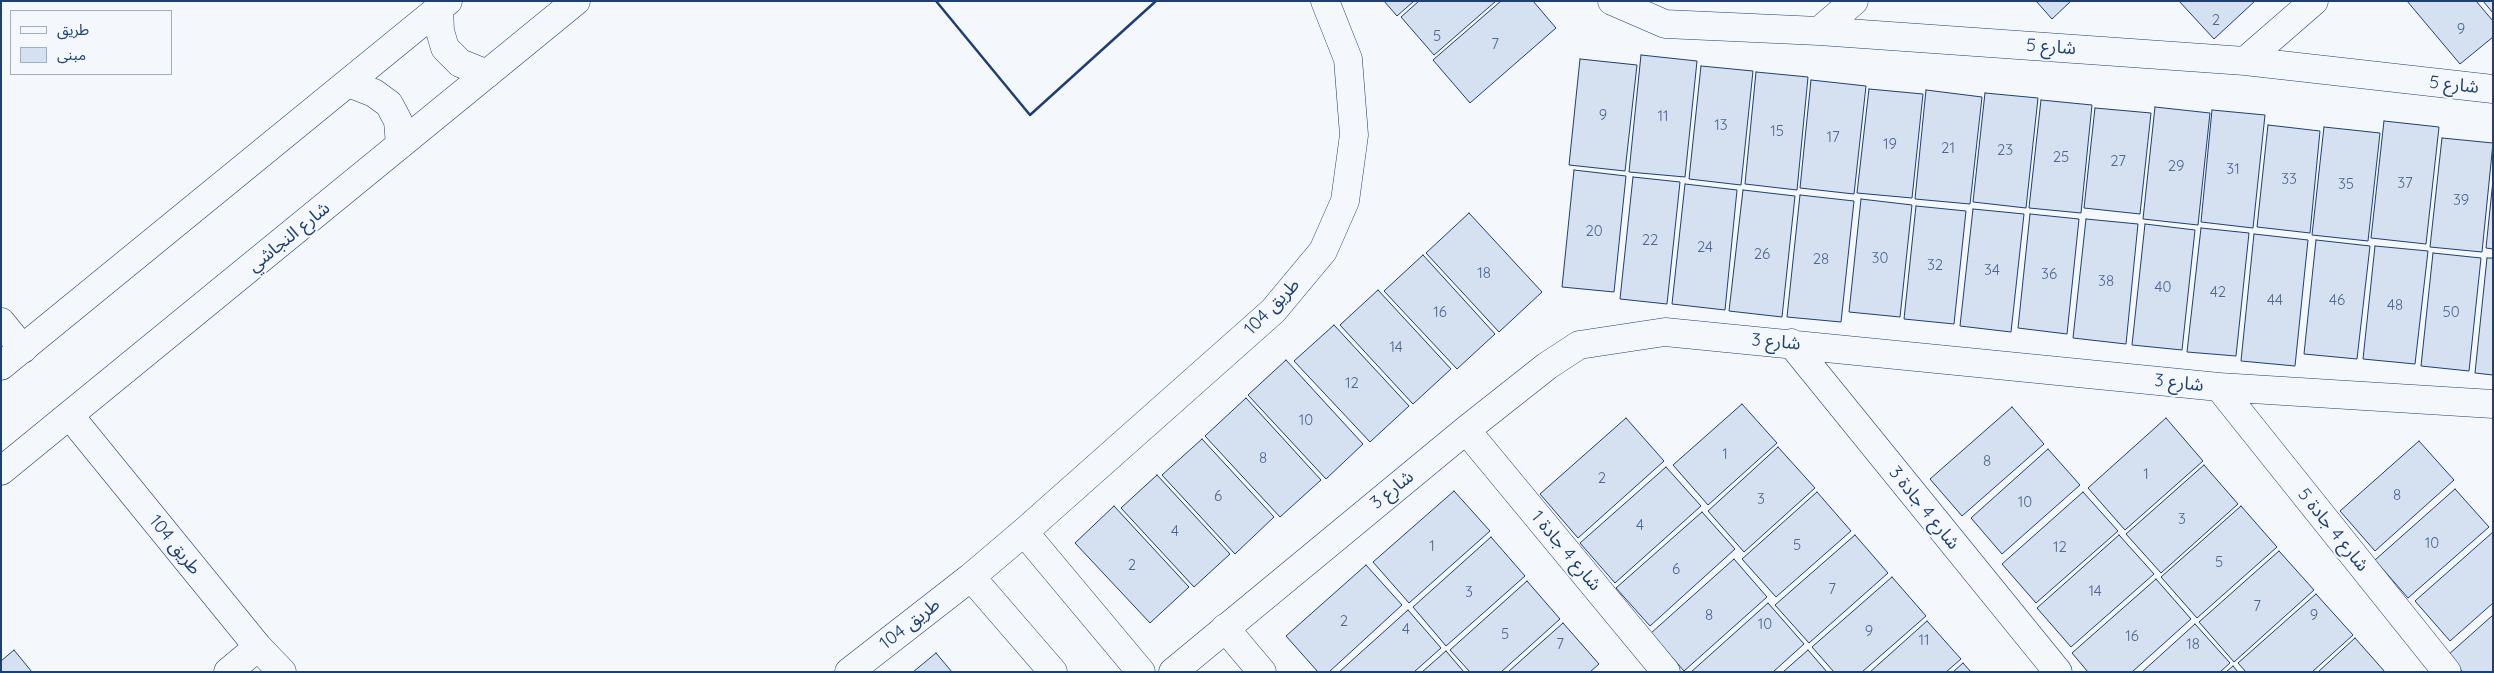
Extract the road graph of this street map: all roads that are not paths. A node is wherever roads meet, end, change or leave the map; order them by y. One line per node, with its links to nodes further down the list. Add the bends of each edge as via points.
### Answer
1 (576, 1): 9 (street, شارع النجاشي)
2 (1325, 1): 22 (street, طريق 104, via 1348,59 1354,135 1345,201 1323,250 1273,311)
3 (1612, 1): 7 (street, شارع 5, via 1666,24)
4 (1854, 1): 7 (street)
5 (2314, 1): 8 (street)
6 (443, 5): 9 (street, via 440,31 445,48 460,63); 10 (street)
7 (1819, 31): 8 (street, شارع 5)
8 (2245, 61): 11 (street, شارع 5)
9 (487, 74): 12 (street, شارع النجاشي)
10 (348, 83): 12 (street, via 374,93 389,104 398,121); 15 (street)
11 (2493, 89)
12 (400, 145): 19 (street, شارع النجاشي)
13 (1, 322): 15 (street)
14 (1791, 344): 17 (street, شارع 3); 20 (street, شارع 3, via 1665,332 1579,345); 34 (street, شارع 4 جادة 3)
15 (23, 348): 16 (street)
16 (1, 366)
17 (2219, 387): 18 (street, شارع 3); 35 (street, شارع 4 جادة 5)
18 (2493, 404)
19 (70, 416): 21 (street, شارع النجاشي); 25 (street, طريق 104)
20 (1466, 430): 24 (street, شارع 3); 33 (street, شارع 4 جادة 1)
21 (1, 471)
22 (1024, 532): 23 (street, طريق 104); 30 (street)
23 (972, 577): 28 (street, طريق 104); 29 (street)
24 (1225, 628): 31 (street, شارع 3); 32 (street)
25 (258, 647): 26 (street); 27 (street, طريق 104)
26 (228, 672)
27 (282, 672)
28 (848, 672)
29 (1053, 672)
30 (1141, 672)
31 (1173, 672)
32 (1262, 672)
33 (1666, 672)
34 (2058, 672)
35 (2447, 672)

